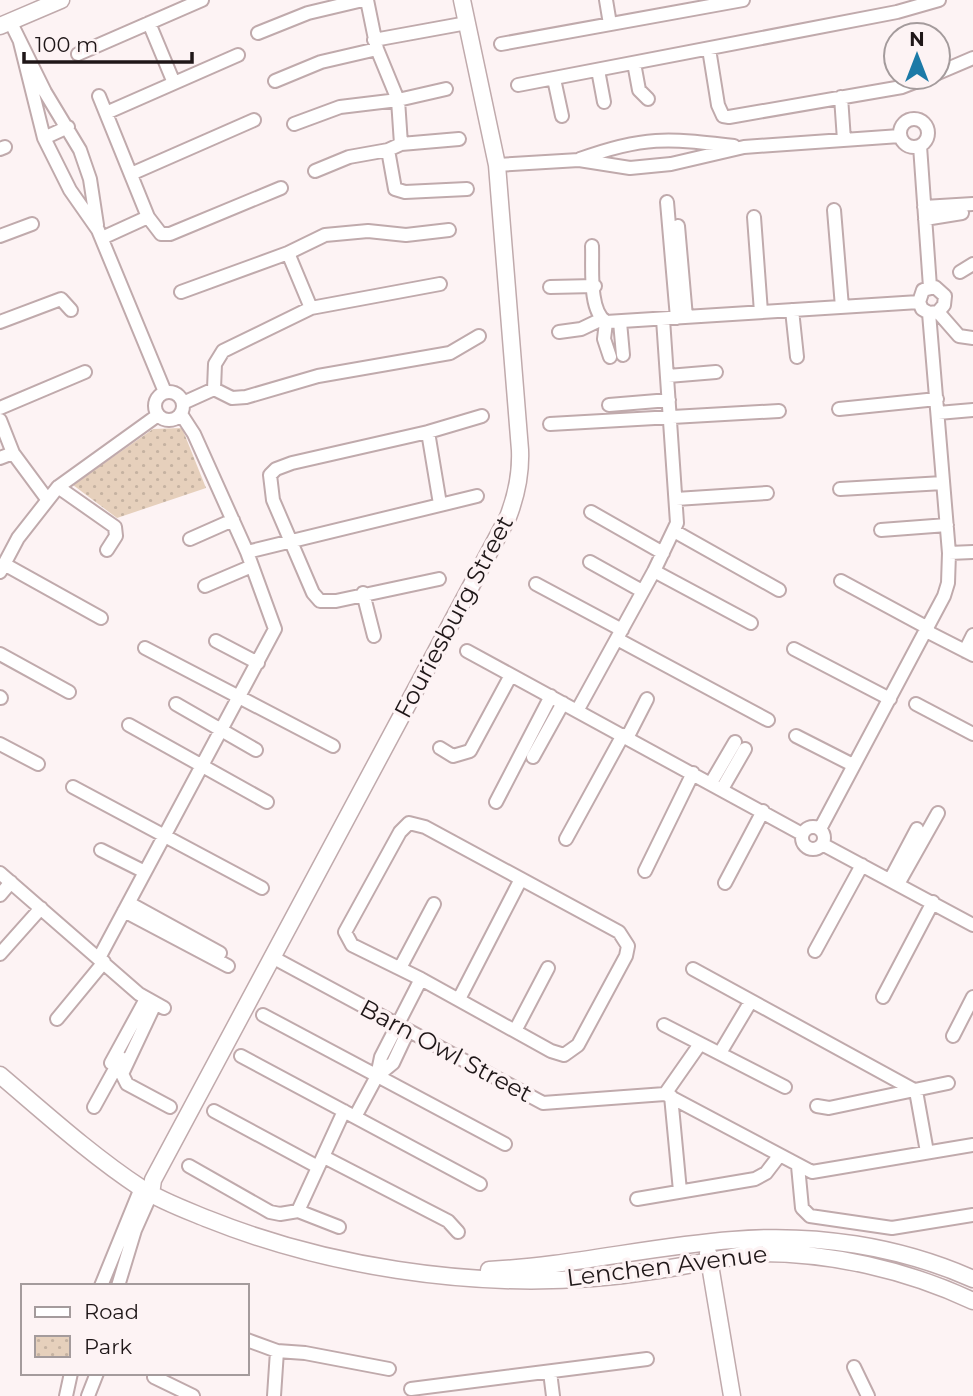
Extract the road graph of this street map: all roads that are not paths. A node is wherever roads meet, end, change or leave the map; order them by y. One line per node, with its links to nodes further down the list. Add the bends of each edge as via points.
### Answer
1 (61, 0): 10 (main road)
2 (202, 0): 11 (street)
3 (365, 0): 8 (street); 17 (street)
4 (462, 0): 12 (main road, Fouriesburg Street)
5 (606, 0): 13 (street)
6 (743, 0): 9 (street)
7 (939, 0): 18 (street)
8 (347, 2): 14 (street)
9 (717, 2): 13 (street)
10 (5, 23): 15 (street)
11 (149, 23): 19 (street); 27 (street)
12 (467, 23): 17 (street); 51 (main road, Fouriesburg Street)
13 (610, 24): 16 (street)
14 (258, 33)
15 (20, 42): 40 (street); 42 (street)
16 (501, 44)
17 (375, 45): 26 (street); 34 (street)
18 (709, 49): 22 (street); 32 (street, via 723,116)
19 (78, 54)
20 (238, 55): 27 (street)
21 (973, 58): 23 (street)
22 (634, 63): 24 (street); 33 (street, via 639,90)
23 (952, 67)
24 (598, 70): 25 (street); 35 (street)
25 (554, 79): 28 (street); 37 (street)
26 (275, 81)
27 (174, 83): 36 (street)
28 (518, 85)
29 (446, 89): 34 (street)
30 (882, 90): 32 (street)
31 (99, 96): 36 (street)
32 (841, 97): 44 (street)
33 (648, 99)
34 (398, 100): 39 (street, via 332,109); 46 (street)
35 (604, 102)
36 (106, 113): 54 (street)
37 (562, 116)
38 (254, 120): 54 (street)
39 (294, 124)
40 (68, 127): 42 (street); 67 (street, via 90,179)
41 (900, 136): 44 (street); 47 (street, via 908,146); 47 (street, via 906,122 920,121 928,134)
42 (44, 138): 67 (street, via 70,190)
43 (459, 139): 46 (street)
44 (844, 140): 48 (street)
45 (629, 142): 48 (street, via 677,139); 50 (street); 52 (street)
46 (401, 144): 49 (street)
47 (920, 146): 61 (street)
48 (744, 147): 52 (street)
49 (388, 150): 53 (street); 56 (street, via 397,190)
50 (579, 160): 51 (street); 52 (street)
51 (497, 165): 217 (main road, Fouriesburg Street, via 520,450 515,499)
52 (630, 168)
53 (315, 171)
54 (131, 174): 62 (street)
55 (281, 188): 62 (street, via 166,235 159,233)
56 (467, 190)
57 (667, 202): 85 (street)
58 (973, 204): 61 (street)
59 (834, 210): 79 (street)
60 (973, 211): 61 (street)
61 (924, 213): 76 (street)
62 (148, 217): 67 (street)
63 (754, 217): 83 (street)
64 (32, 224): 68 (street)
65 (678, 226): 85 (street)
66 (449, 230): 70 (street, via 325,235)
67 (100, 234): 97 (street)
68 (0, 236)
69 (592, 246): 74 (street)
70 (288, 253): 77 (street); 80 (street)
71 (973, 264): 72 (street)
72 (960, 272)
73 (440, 284): 80 (street)
74 (595, 286): 75 (street); 87 (street, via 596,306)
75 (550, 287)
76 (930, 287): 78 (street, via 920,293); 84 (street, via 944,296 944,305)
77 (181, 292)
78 (919, 302): 79 (street); 84 (street, via 922,309)
79 (842, 306): 82 (street)
80 (312, 308): 96 (street, via 223,351 215,363)
81 (71, 310): 88 (street, via 61,299)
82 (792, 310): 83 (street); 93 (street)
83 (761, 312): 85 (street)
84 (933, 312): 92 (street, via 959,336); 98 (street)
85 (681, 318): 86 (street)
86 (663, 319): 89 (street); 95 (street)
87 (604, 320): 89 (street); 89 (street, via 603,333 617,356); 90 (street)
88 (0, 322)
89 (620, 322)
90 (559, 332)
91 (480, 336): 96 (street, via 450,353 318,376 246,397 232,398)
92 (973, 338)
93 (797, 357)
94 (716, 372): 95 (street)
95 (668, 376): 101 (street)
96 (214, 389): 103 (street)
97 (165, 392): 103 (street, via 175,393); 107 (street, via 155,401)
98 (937, 399): 102 (street); 106 (street)
99 (609, 405): 101 (street)
100 (0, 408): 110 (street, via 82,377)
101 (670, 408): 104 (street); 108 (street); 111 (street); 121 (street)
102 (839, 408)
103 (182, 409): 107 (street, via 169,421); 124 (street)
104 (779, 411)
105 (973, 411): 106 (street)
106 (938, 413): 115 (street)
107 (158, 415): 116 (street)
108 (576, 415)
109 (482, 416): 112 (street)
110 (0, 418): 113 (street)
111 (550, 424)
112 (428, 432): 122 (street); 129 (street, via 276,469 270,475 270,486)
113 (7, 450): 114 (street); 120 (street)
114 (0, 458)
115 (943, 483): 117 (street); 125 (street)
116 (58, 487): 120 (street); 130 (street, via 113,525 117,533)
117 (840, 489)
118 (767, 493): 121 (street)
119 (477, 496): 122 (street)
120 (47, 499): 137 (street)
121 (676, 499): 127 (street)
122 (440, 505): 129 (street)
123 (591, 512): 133 (street)
124 (233, 520): 128 (street); 131 (street)
125 (947, 525): 126 (street); 134 (street)
126 (881, 530)
127 (674, 531): 133 (street); 143 (street)
128 (190, 538)
129 (290, 539): 131 (street); 145 (street, via 317,599 332,602)
130 (107, 550)
131 (247, 552): 136 (street)
132 (973, 552): 134 (street)
133 (663, 553): 138 (street)
134 (949, 553): 148 (street, via 948,583)
135 (590, 562): 144 (street)
136 (252, 566): 142 (street); 160 (street, via 275,629)
137 (2, 568): 146 (street)
138 (654, 571): 144 (street); 147 (street)
139 (439, 579): 145 (street)
140 (841, 581): 148 (street)
141 (536, 584): 149 (street)
142 (205, 586)
143 (779, 590)
144 (642, 591): 149 (street)
145 (363, 593): 151 (street)
146 (101, 618)
147 (751, 623)
148 (927, 629): 157 (street); 165 (street)
149 (619, 634): 169 (street); 170 (street)
150 (973, 635): 157 (street)
151 (374, 636)
152 (216, 642): 160 (street)
153 (0, 646): 159 (street)
154 (145, 648): 163 (street)
155 (794, 649): 165 (street)
156 (467, 650): 161 (street)
157 (969, 653)
158 (0, 654): 162 (street)
159 (19, 656)
160 (258, 663): 163 (street)
161 (511, 675): 166 (street); 179 (street, via 470,751 456,756)
162 (69, 692)
163 (240, 696): 172 (street); 177 (street)
164 (647, 699): 174 (street)
165 (890, 699): 183 (street)
166 (557, 700): 169 (street); 181 (street); 189 (street)
167 (176, 704): 172 (street)
168 (916, 704): 173 (street)
169 (578, 710): 174 (street)
170 (768, 720)
171 (129, 725): 184 (street)
172 (222, 729): 180 (street); 184 (street)
173 (973, 734)
174 (625, 736): 185 (street); 196 (street)
175 (796, 736): 183 (street)
176 (0, 744): 182 (street)
177 (333, 746)
178 (740, 746): 186 (street)
179 (440, 748)
180 (256, 750)
181 (533, 757)
182 (38, 764)
183 (853, 765): 192 (street)
184 (202, 766): 188 (street); 195 (street)
185 (693, 773): 186 (street); 200 (street)
186 (716, 786): 190 (street)
187 (73, 787): 195 (street)
188 (267, 802)
189 (496, 802)
190 (763, 811): 194 (street); 206 (street)
191 (938, 813): 205 (street)
192 (820, 829): 194 (street, via 810,827); 197 (street)
193 (917, 829): 205 (street)
194 (802, 834): 197 (street, via 808,847)
195 (165, 836): 201 (street); 207 (street)
196 (566, 839)
197 (822, 844): 199 (street)
198 (101, 850): 201 (street)
199 (862, 865): 205 (street); 215 (street)
200 (645, 871)
201 (145, 872): 210 (street)
202 (0, 873): 204 (street)
203 (521, 878): 220 (street, via 425,827 406,824 345,932 352,945); 226 (street); 233 (street, via 619,932 628,949 572,1052 556,1054)
204 (11, 882): 208 (street); 212 (street)
205 (894, 882): 209 (street)
206 (725, 883)
207 (262, 888)
208 (0, 895)
209 (933, 902): 214 (street); 224 (street)
210 (128, 903): 213 (street); 218 (street); 219 (street)
211 (434, 904): 220 (street)
212 (41, 908): 216 (street); 218 (street)
213 (171, 920)
214 (973, 925)
215 (815, 951)
216 (0, 954)
217 (272, 957): 232 (street, Barn Owl Street); 258 (main road, Fouriesburg Street)
218 (101, 960): 228 (street); 230 (street)
219 (229, 962)
220 (400, 968): 223 (street)
221 (548, 968): 233 (street)
222 (693, 969): 227 (street)
223 (421, 979): 226 (street); 232 (street)
224 (883, 997)
225 (973, 997): 234 (street)
226 (459, 999): 233 (street)
227 (751, 1000): 236 (street); 243 (street)
228 (154, 1003): 240 (street); 246 (street); 247 (street, via 122,1074 127,1084)
229 (263, 1015): 239 (street)
230 (57, 1019)
231 (664, 1025): 235 (street)
232 (403, 1028): 239 (street, via 381,1057); 244 (street, Barn Owl Street, via 537,1101 564,1104)
233 (516, 1029)
234 (953, 1036)
235 (700, 1044): 236 (street); 244 (street)
236 (720, 1054): 242 (street)
237 (241, 1056): 249 (street)
238 (0, 1075): 258 (main road, Lenchen Avenue, via 84,1146)
239 (377, 1076): 249 (street); 250 (street)
240 (103, 1079)
241 (948, 1083): 243 (street)
242 (785, 1087)
243 (916, 1091): 245 (street, via 829,1108); 252 (street)
244 (668, 1095): 253 (street); 259 (street)
245 (817, 1105)
246 (94, 1107)
247 (170, 1107)
248 (214, 1111): 254 (street)
249 (349, 1114): 254 (street); 257 (street)
250 (505, 1144)
251 (973, 1145): 252 (street)
252 (928, 1152): 256 (street, via 818,1172)
253 (779, 1156): 256 (street); 259 (street, via 755,1179)
254 (321, 1162): 261 (street); 264 (street, via 448,1221)
255 (189, 1166): 261 (street, via 270,1212)
256 (798, 1166): 262 (street, via 802,1208 810,1216 892,1228)
257 (480, 1184)
258 (148, 1187): 267 (main road, Lenchen Avenue, via 254,1238 376,1266); 269 (street); 270 (street)
259 (680, 1191): 260 (street)
260 (637, 1199)
261 (298, 1211): 263 (street)
262 (973, 1215)
263 (340, 1227)
264 (458, 1232)
265 (706, 1244): 266 (main road); 267 (main road, Lenchen Avenue, via 563,1264); 268 (main road, Lenchen Avenue, via 821,1240 904,1255)
266 (709, 1261): 267 (main road, Lenchen Avenue, via 585,1279 513,1280); 271 (main road, Lenchen Avenue, via 756,1254 818,1257 910,1275); 287 (main road)
267 (438, 1273)
268 (973, 1279)
269 (102, 1284)
270 (119, 1284)
271 (973, 1301)
272 (248, 1340): 273 (street)
273 (278, 1351): 276 (street); 285 (street)
274 (647, 1359): 277 (street)
275 (854, 1367): 288 (street)
276 (388, 1369)
277 (550, 1372): 281 (street); 286 (street)
278 (71, 1375): 282 (street)
279 (96, 1375): 283 (street)
280 (153, 1377): 284 (street)
281 (411, 1389)
282 (66, 1396)
283 (89, 1396)
284 (194, 1396)
285 (274, 1396)
286 (553, 1396)
287 (732, 1396)
288 (868, 1396)

